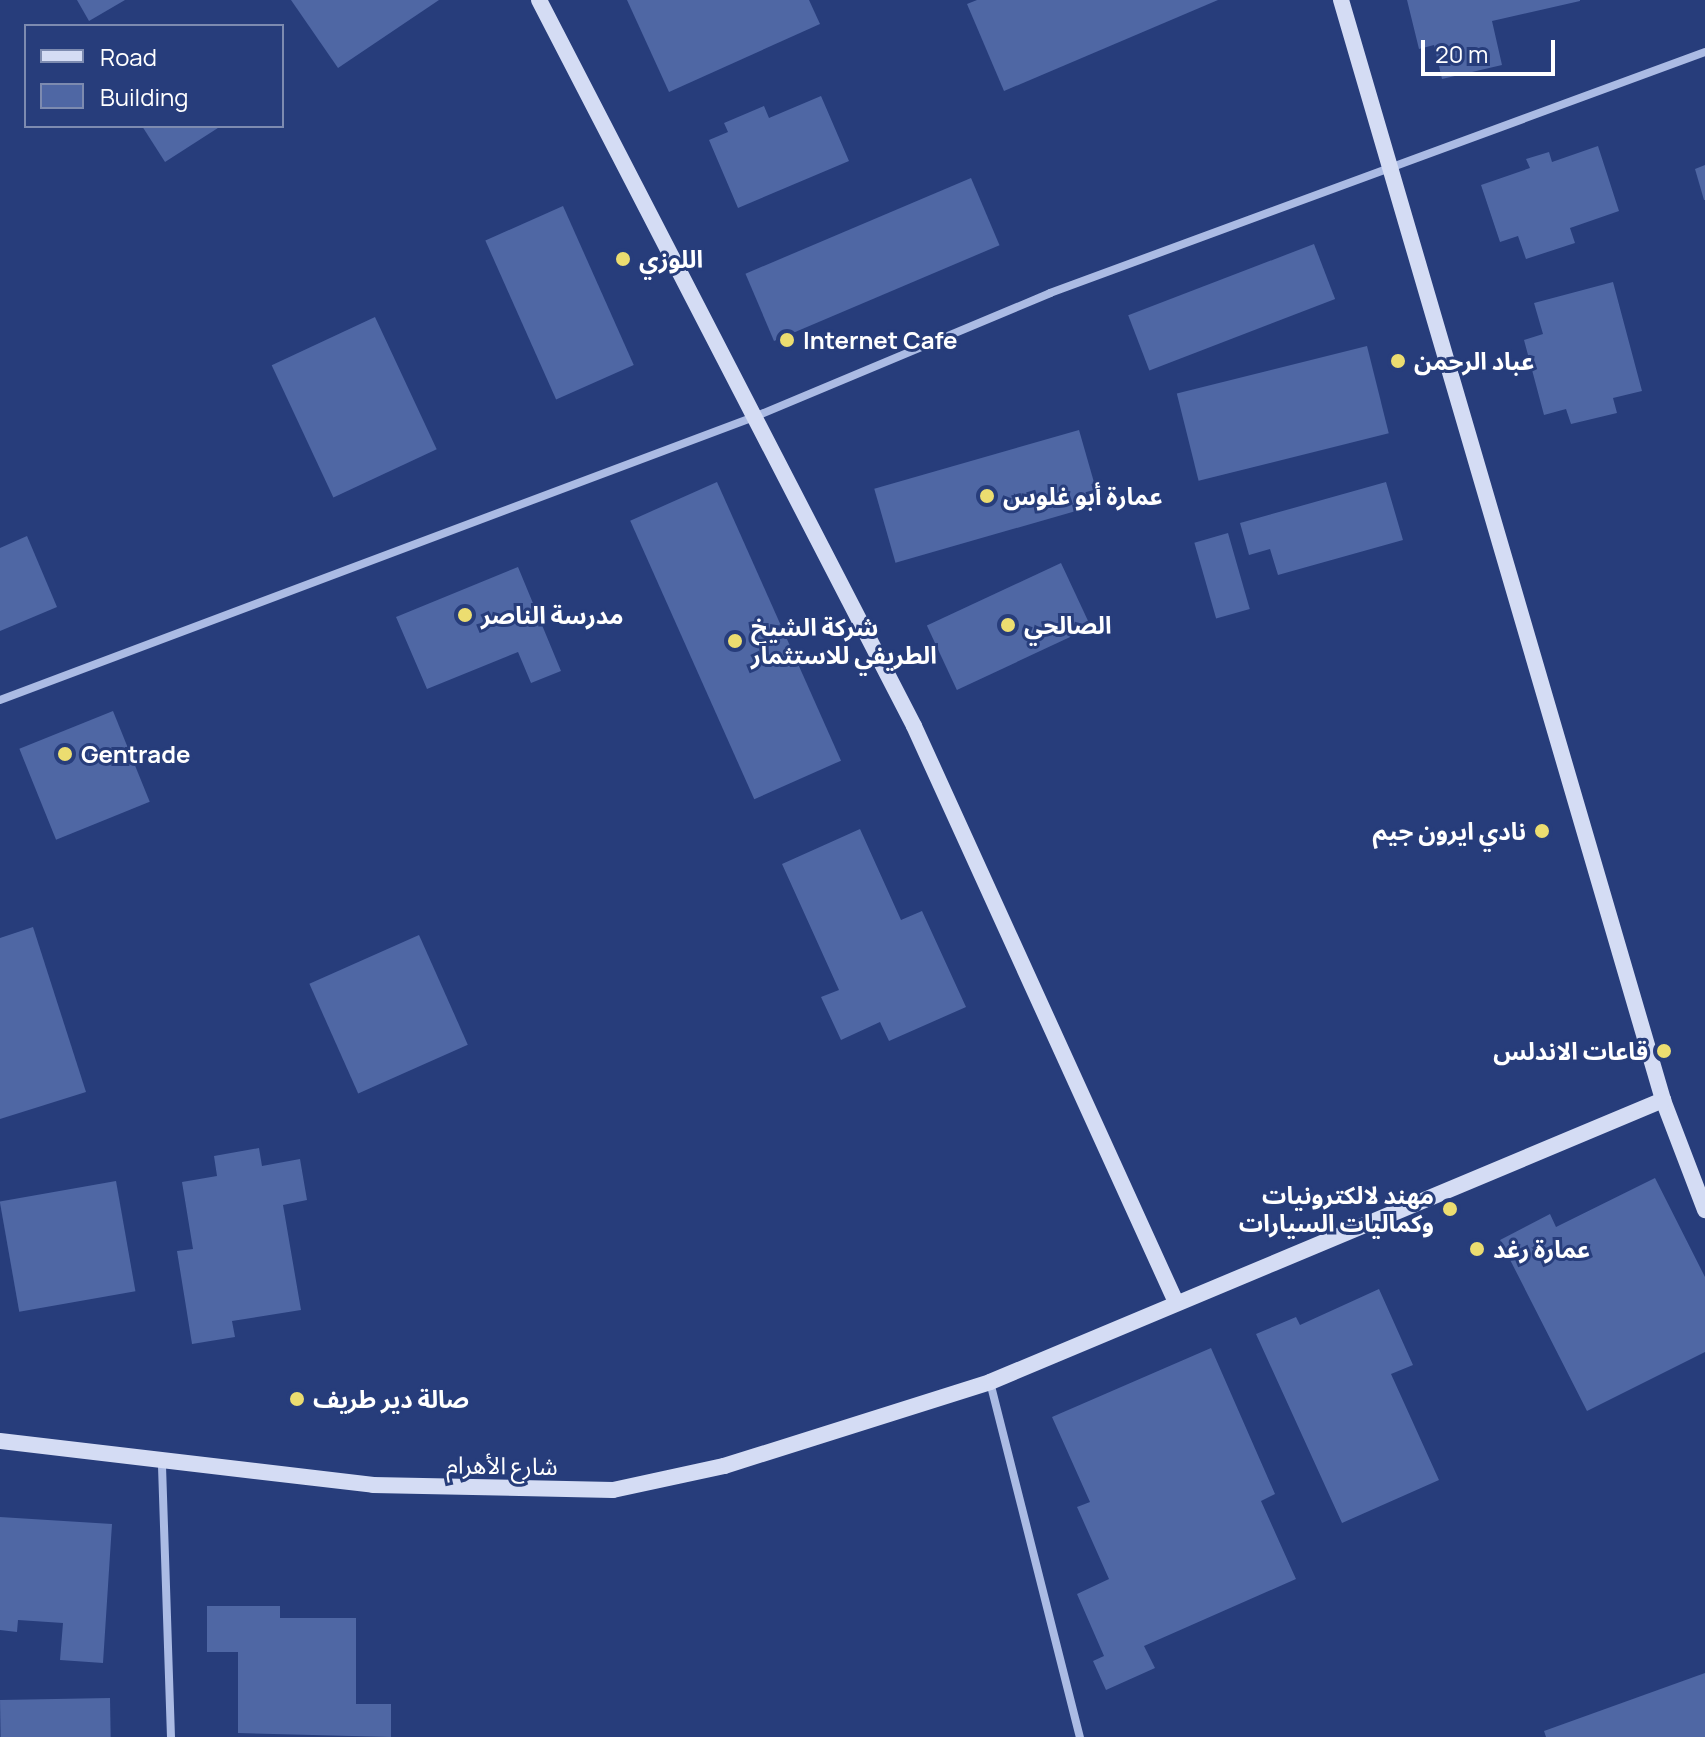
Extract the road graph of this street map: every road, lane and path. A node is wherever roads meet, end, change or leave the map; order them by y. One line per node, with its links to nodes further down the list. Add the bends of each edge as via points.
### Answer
1 (539, 0): 5 (street)
2 (1341, 0): 4 (street)
3 (1705, 52): 4 (street)
4 (1394, 166): 5 (street, via 1050,293); 7 (street)
5 (759, 415): 6 (street); 9 (street, via 914,726)
6 (0, 700)
7 (1663, 1100): 8 (street); 9 (street, شارع الأهرام)
8 (1705, 1210)
9 (1175, 1300): 10 (street, شارع الأهرام)
10 (990, 1382): 12 (street, شارع الأهرام, via 724,1466 613,1490 373,1485); 14 (street)
11 (0, 1441): 12 (street, شارع الأهرام)
12 (162, 1466): 13 (street)
13 (171, 1737)
14 (1080, 1737)

